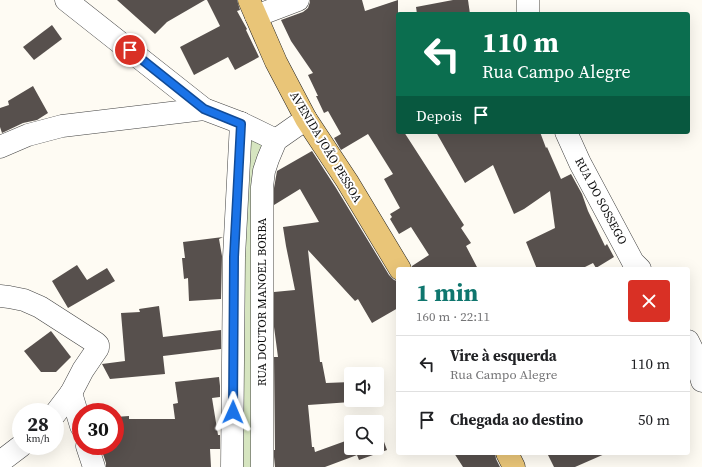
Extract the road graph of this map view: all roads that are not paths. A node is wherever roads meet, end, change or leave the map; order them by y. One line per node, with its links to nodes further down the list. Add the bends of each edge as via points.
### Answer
1 (66, 0): 6 (street)
2 (298, 0): 4 (street)
3 (528, 0): 5 (street)
4 (252, 8): 7 (main road, AVENIDA JOÃO PESSOA, via 276,62)
5 (528, 12)
6 (204, 109): 8 (street); 11 (street, via 62,126 28,135)
7 (306, 119): 10 (street); 12 (main road, AVENIDA JOÃO PESSOA)
8 (241, 124): 10 (street); 21 (street, via 234,257)
9 (567, 134): 13 (street, RUA DO SOSSEGO, via 580,163)
10 (276, 140): 20 (street, RUA DOUTOR MANOEL BORBA, via 264,171 262,188)
11 (0, 147)
12 (399, 267)
13 (638, 267)
14 (0, 296): 17 (street, via 24,300 40,307 98,345)
15 (690, 345): 16 (street)
16 (702, 381)
17 (71, 393): 18 (street); 19 (street)
18 (63, 403)
19 (74, 403)
20 (262, 424): 21 (street); 28 (street, RUA DOUTOR MANOEL BORBA)
21 (233, 426): 27 (street)
22 (12, 453): 25 (street)
23 (90, 455): 26 (street)
24 (508, 455): 29 (main road)
25 (0, 462)
26 (94, 467)
27 (232, 467)
28 (262, 467)
29 (514, 467)

